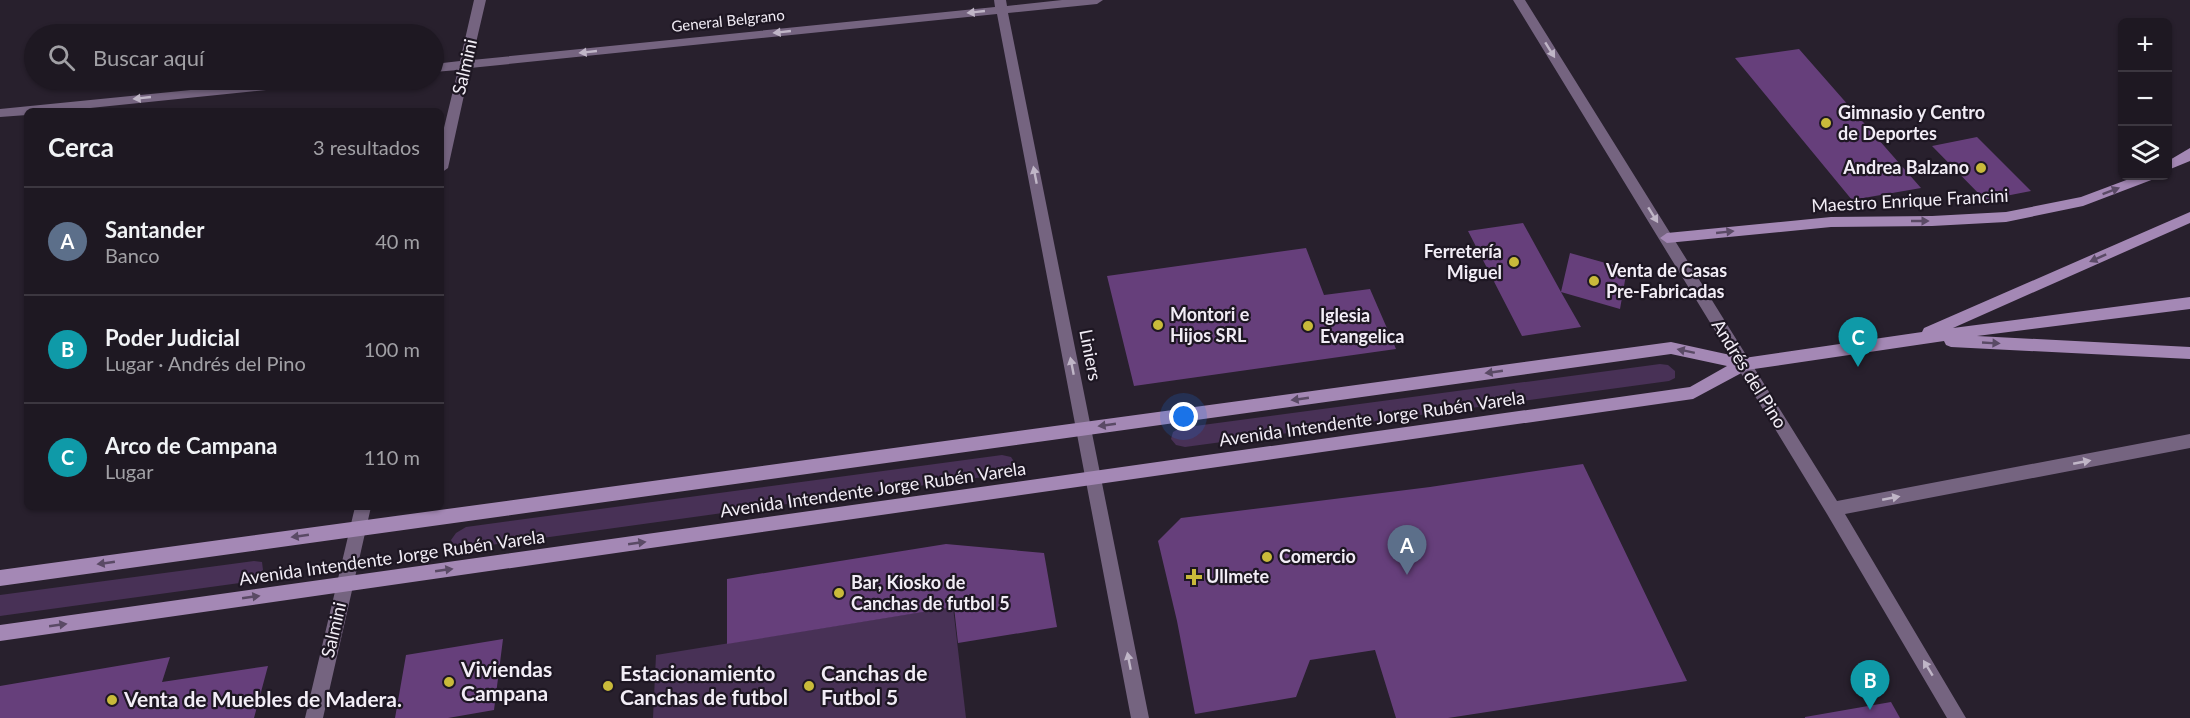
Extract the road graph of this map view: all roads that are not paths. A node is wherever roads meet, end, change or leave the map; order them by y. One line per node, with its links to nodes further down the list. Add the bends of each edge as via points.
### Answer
1 (480, 0): 5 (street, Salmini)
2 (1097, 0): 4 (street, General Belgrano)
3 (1519, 0): 16 (street, Andrés del Pino, one-way to 16)
4 (1001, 5): 5 (street, General Belgrano, one-way to 5); 21 (street, Liniers, one-way to 4)
5 (465, 65): 6 (street, General Belgrano); 12 (street, Salmini)
6 (444, 67)
7 (227, 90): 8 (street, one-way to 8)
8 (49, 108)
9 (24, 111): 10 (street, one-way to 10)
10 (0, 113)
11 (2190, 153): 13 (main road)
12 (444, 155)
13 (2172, 164)
14 (2138, 180): 16 (main road, Maestro Enrique Francini, one-way to 14, via 1831,222 2006,217 2083,201)
15 (2190, 217): 18 (main road, one-way to 18)
16 (1667, 238): 20 (street, Andrés del Pino)
17 (2190, 303): 18 (main road, Avenida Intendente Jorge Rubén Varela)
18 (1912, 339): 19 (main road, one-way to 19); 20 (main road, Avenida Intendente Jorge Rubén Varela)
19 (2190, 353)
20 (1744, 364): 21 (main road, Avenida Intendente Jorge Rubén Varela, one-way to 21, via 1671,348); 23 (main road, Avenida Intendente Jorge Rubén Varela, via 1693,393); 24 (street, Andrés del Pino)
21 (1084, 428): 23 (street, Liniers); 26 (main road, Avenida Intendente Jorge Rubén Varela)
22 (2190, 441): 24 (street, one-way to 22)
23 (1093, 478): 28 (main road, Avenida Intendente Jorge Rubén Varela, one-way to 23); 31 (street, Liniers, one-way to 23)
24 (1833, 509): 32 (street, Andrés del Pino, one-way to 24)
25 (362, 510): 26 (street, Salmini)
26 (358, 528): 27 (main road, Avenida Intendente Jorge Rubén Varela, one-way to 27); 28 (street, Salmini)
27 (0, 578)
28 (345, 584): 29 (main road, Avenida Intendente Jorge Rubén Varela, one-way to 28); 30 (street, Salmini)
29 (0, 633)
30 (314, 718)
31 (1140, 718)
32 (1957, 718)

